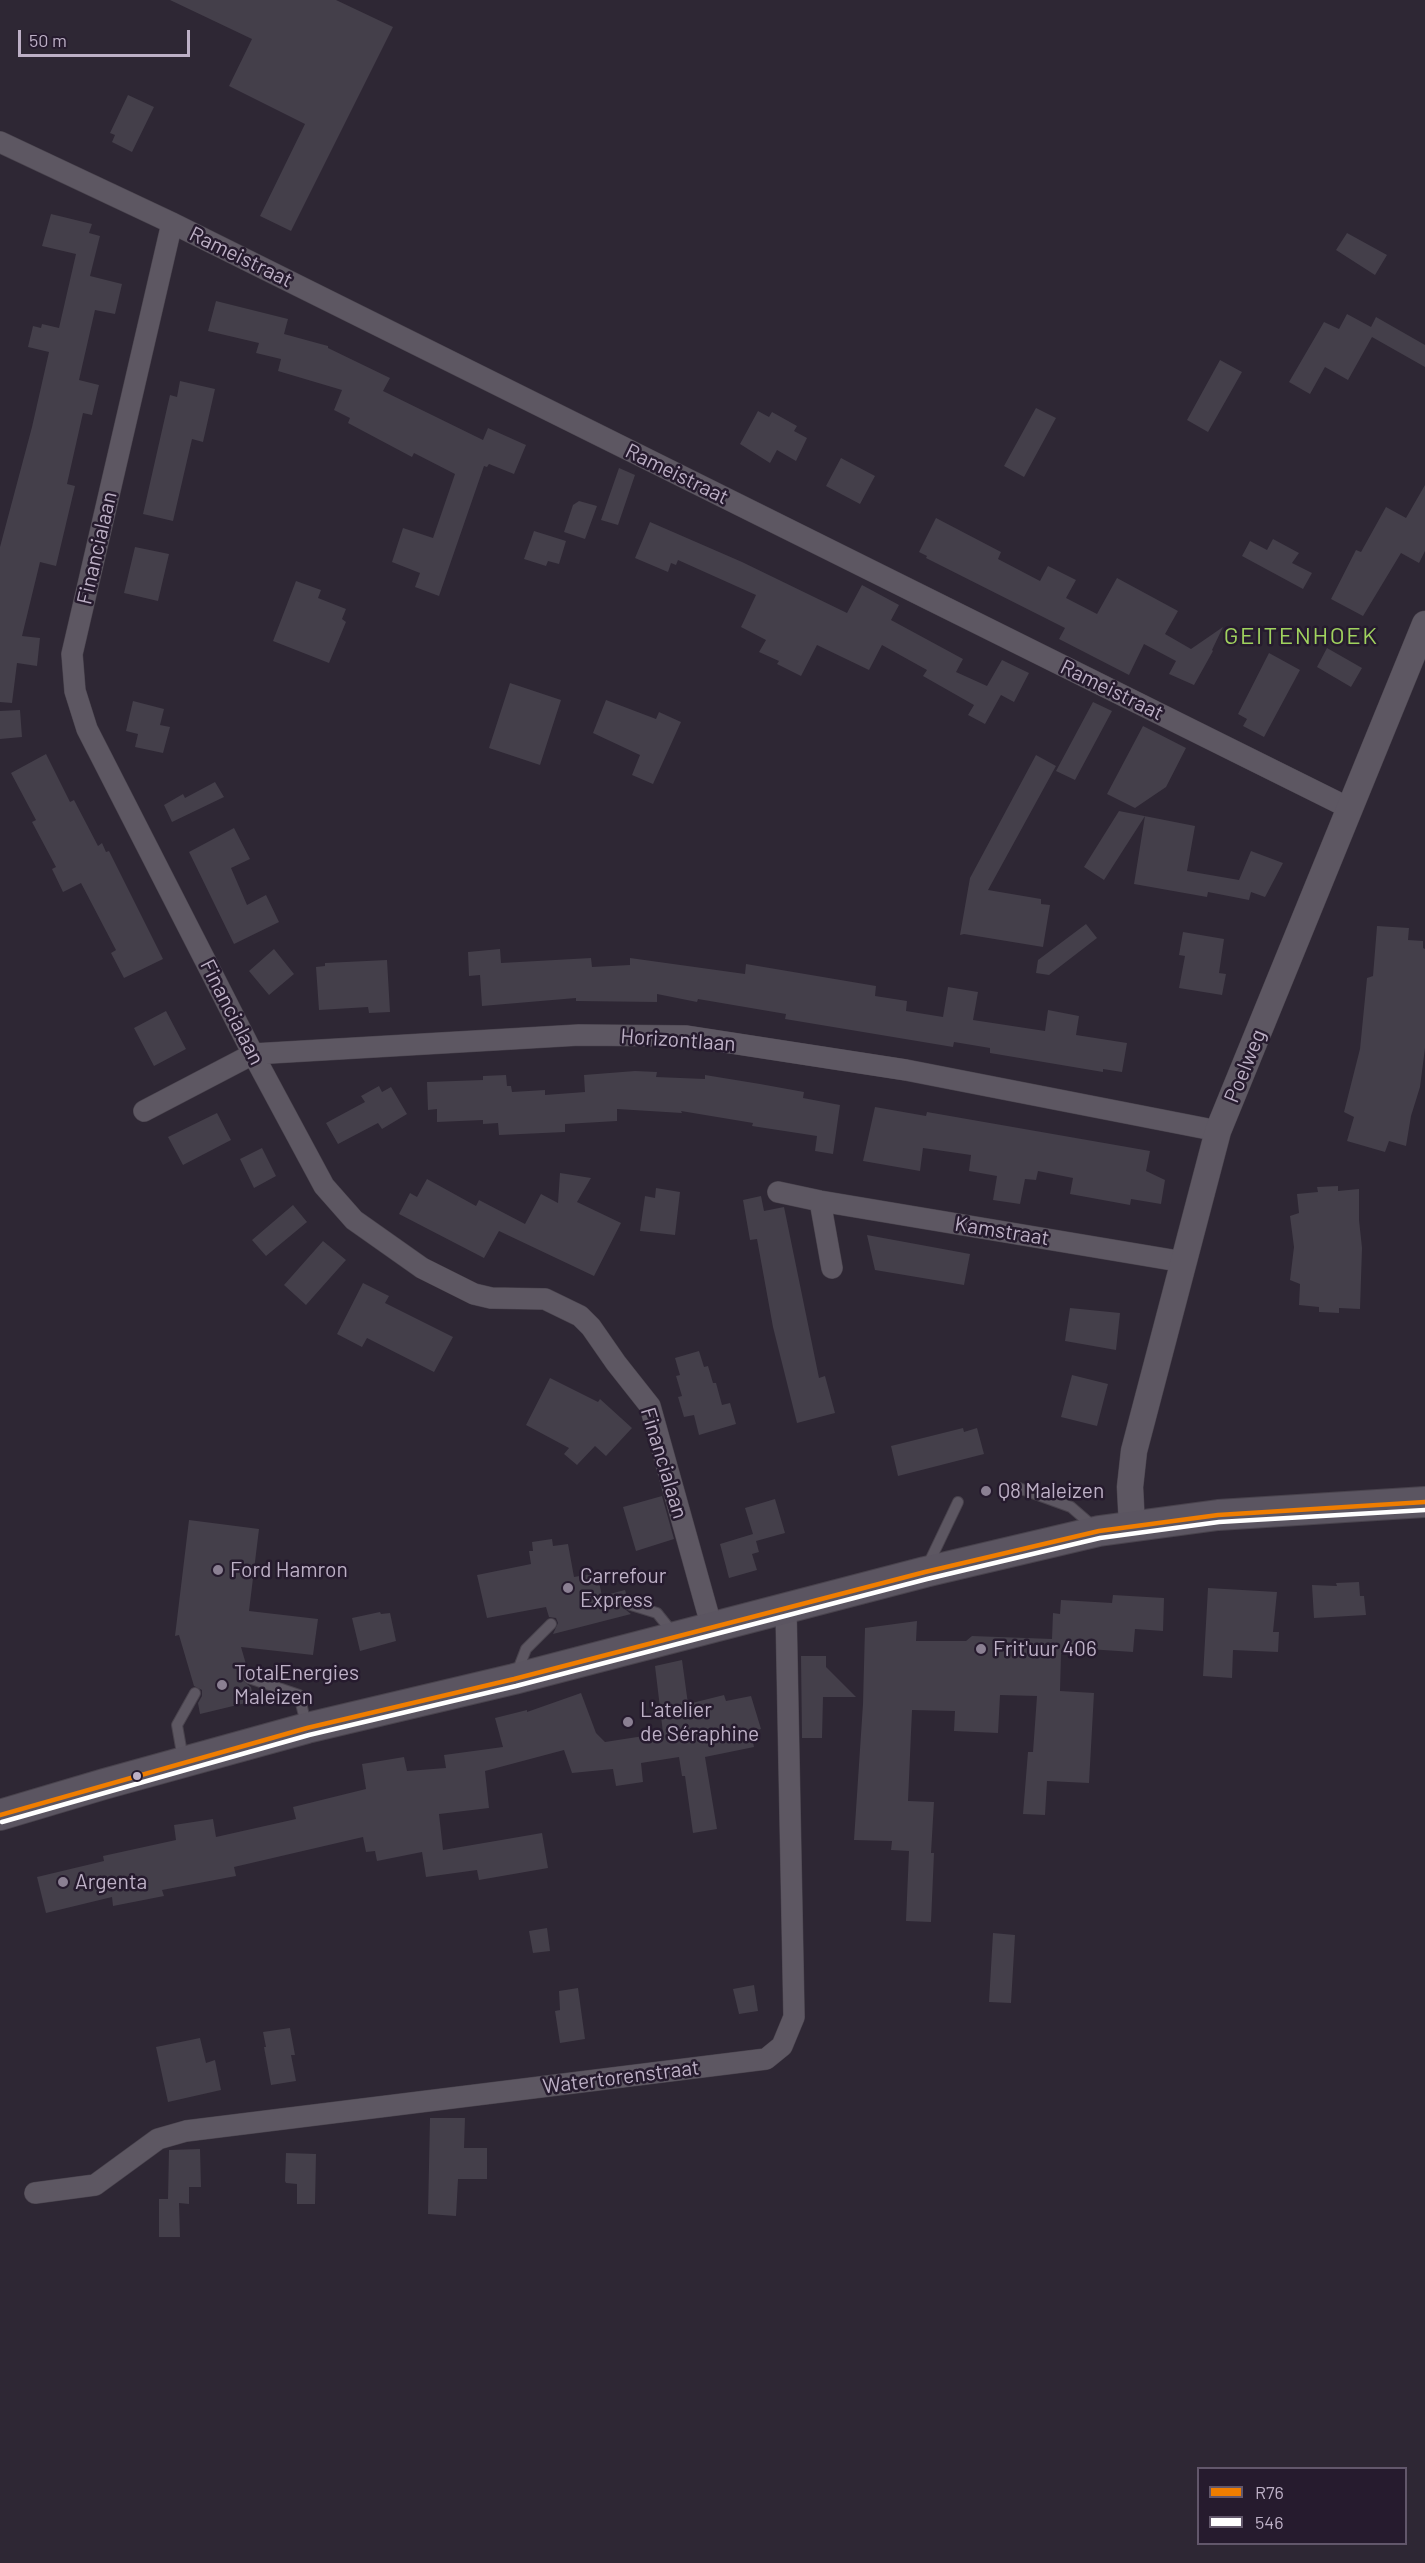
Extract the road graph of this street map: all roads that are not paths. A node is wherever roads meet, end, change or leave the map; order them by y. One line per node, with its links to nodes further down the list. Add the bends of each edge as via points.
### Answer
1 (0, 142): 2 (street, Rameistraat)
2 (172, 223): 4 (street, Rameistraat); 5 (street, Financialaan, via 72,654 74,682 87,729)
3 (1425, 624): 4 (street, Poelweg)
4 (1351, 809): 7 (street, Poelweg)
5 (253, 1054): 6 (street, Horizontlaan); 7 (street, Horizontlaan, via 579,1035 686,1036 906,1070); 21 (street, Financialaan, via 324,1186 354,1220 422,1268 474,1294 545,1299 580,1316 591,1327 650,1407)
6 (144, 1111)
7 (1218, 1131): 10 (street, Poelweg)
8 (778, 1192): 9 (street, Kamstraat)
9 (820, 1201): 10 (street, Kamstraat); 11 (street)
10 (1184, 1262): 15 (street, Poelweg, via 1134,1451 1130,1487)
11 (832, 1268)
12 (1016, 1487): 16 (lane, via 1071,1507)
13 (958, 1502): 17 (lane)
14 (1425, 1502): 15 (main road, via 1218,1515)
15 (1132, 1526): 16 (main road)
16 (1099, 1531): 17 (main road)
17 (925, 1572): 19 (main road)
18 (628, 1604): 22 (lane, via 657,1613)
19 (786, 1609): 21 (main road); 29 (street, Watertorenstraat, via 794,2017 782,2046 766,2059 186,2131 158,2139 95,2186)
20 (551, 1624): 24 (lane, via 526,1649)
21 (712, 1628): 22 (main road)
22 (675, 1636): 24 (main road)
23 (249, 1678): 26 (lane, via 299,1695)
24 (514, 1679): 26 (main road)
25 (195, 1693): 27 (lane, via 177,1725)
26 (308, 1728): 27 (main road)
27 (183, 1761): 28 (main road)
28 (0, 1815)
29 (35, 2193)

